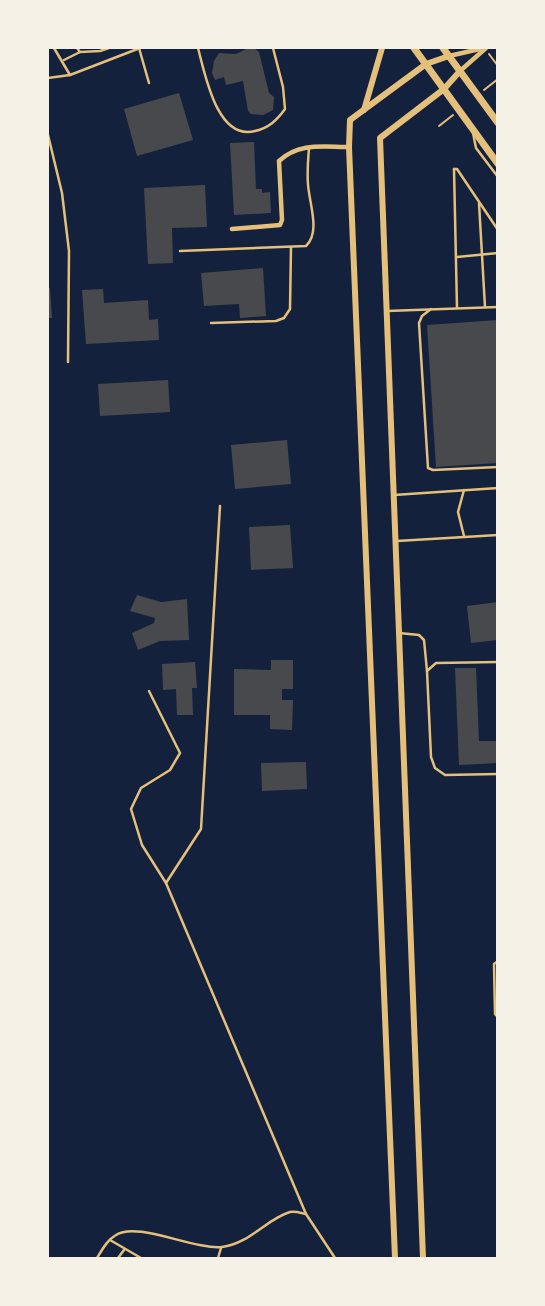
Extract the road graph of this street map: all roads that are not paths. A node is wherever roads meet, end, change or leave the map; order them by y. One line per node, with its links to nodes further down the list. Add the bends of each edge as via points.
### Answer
1 (54, 48): 13 (lane)
2 (77, 48): 11 (lane)
3 (109, 48): 11 (lane)
4 (140, 48): 16 (lane); 18 (lane)
5 (198, 48): 6 (lane, via 215,103 237,131 251,132 265,129 285,109)
6 (273, 48)
7 (382, 48): 20 (main road)
8 (414, 48): 14 (main road)
9 (443, 48): 12 (main road)
10 (485, 48): 12 (street); 15 (street)
11 (80, 52): 13 (lane)
12 (449, 56): 14 (main road); 15 (main road)
13 (64, 60): 16 (lane)
14 (426, 64): 19 (main road); 20 (main road)
15 (460, 71): 19 (main road); 21 (main road)
16 (70, 75): 17 (lane)
17 (48, 78)
18 (149, 83)
19 (444, 89): 22 (main road); 40 (main road, via 380,138)
20 (364, 110): 25 (main road, via 350,120)
21 (498, 123)
22 (471, 126): 26 (main road); 27 (lane, via 476,148)
23 (48, 135): 42 (lane, via 62,193 69,251)
24 (309, 146): 25 (street); 29 (street, via 280,162 280,225); 31 (lane, via 308,184 314,230 311,242 306,246)
25 (349, 148): 68 (main road)
26 (498, 164)
27 (498, 177)
28 (479, 203): 30 (lane); 34 (lane); 35 (lane, via 454,169)
29 (232, 229)
30 (498, 230)
31 (291, 247): 32 (lane); 41 (lane, via 290,310 284,318)
32 (180, 251)
33 (498, 253): 34 (lane)
34 (481, 254): 35 (lane); 38 (lane)
35 (456, 257): 37 (lane)
36 (498, 307): 38 (lane)
37 (458, 308): 38 (lane); 39 (lane)
38 (485, 308)
39 (431, 309): 40 (lane); 43 (lane, via 419,323 428,468)
40 (387, 311): 46 (main road)
41 (211, 324)
42 (68, 362)
43 (498, 466)
44 (498, 488): 45 (lane)
45 (464, 490): 46 (lane); 49 (lane, via 458,512)
46 (394, 495): 50 (main road)
47 (220, 506): 56 (lane, via 200,829)
48 (498, 535): 49 (lane)
49 (464, 536): 50 (lane)
50 (395, 541): 51 (main road)
51 (399, 633): 53 (lane, via 420,635 424,640); 69 (main road)
52 (498, 662): 53 (lane, via 436,663)
53 (427, 671): 55 (lane, via 431,757 435,768 445,775)
54 (149, 691): 56 (lane, via 180,753 170,770 141,788 132,809 142,845)
55 (498, 774)
56 (166, 883): 59 (lane)
57 (498, 961): 58 (lane, via 494,964 495,1014)
58 (498, 1017)
59 (306, 1214): 61 (lane, via 292,1212 243,1239); 67 (lane)
60 (110, 1240): 61 (lane, via 117,1234 140,1232 188,1244); 62 (lane); 63 (lane)
61 (221, 1247): 66 (lane)
62 (124, 1250): 64 (lane); 65 (lane)
63 (97, 1258)
64 (118, 1258)
65 (141, 1258)
66 (218, 1258)
67 (335, 1258)
68 (395, 1258)
69 (423, 1258)

